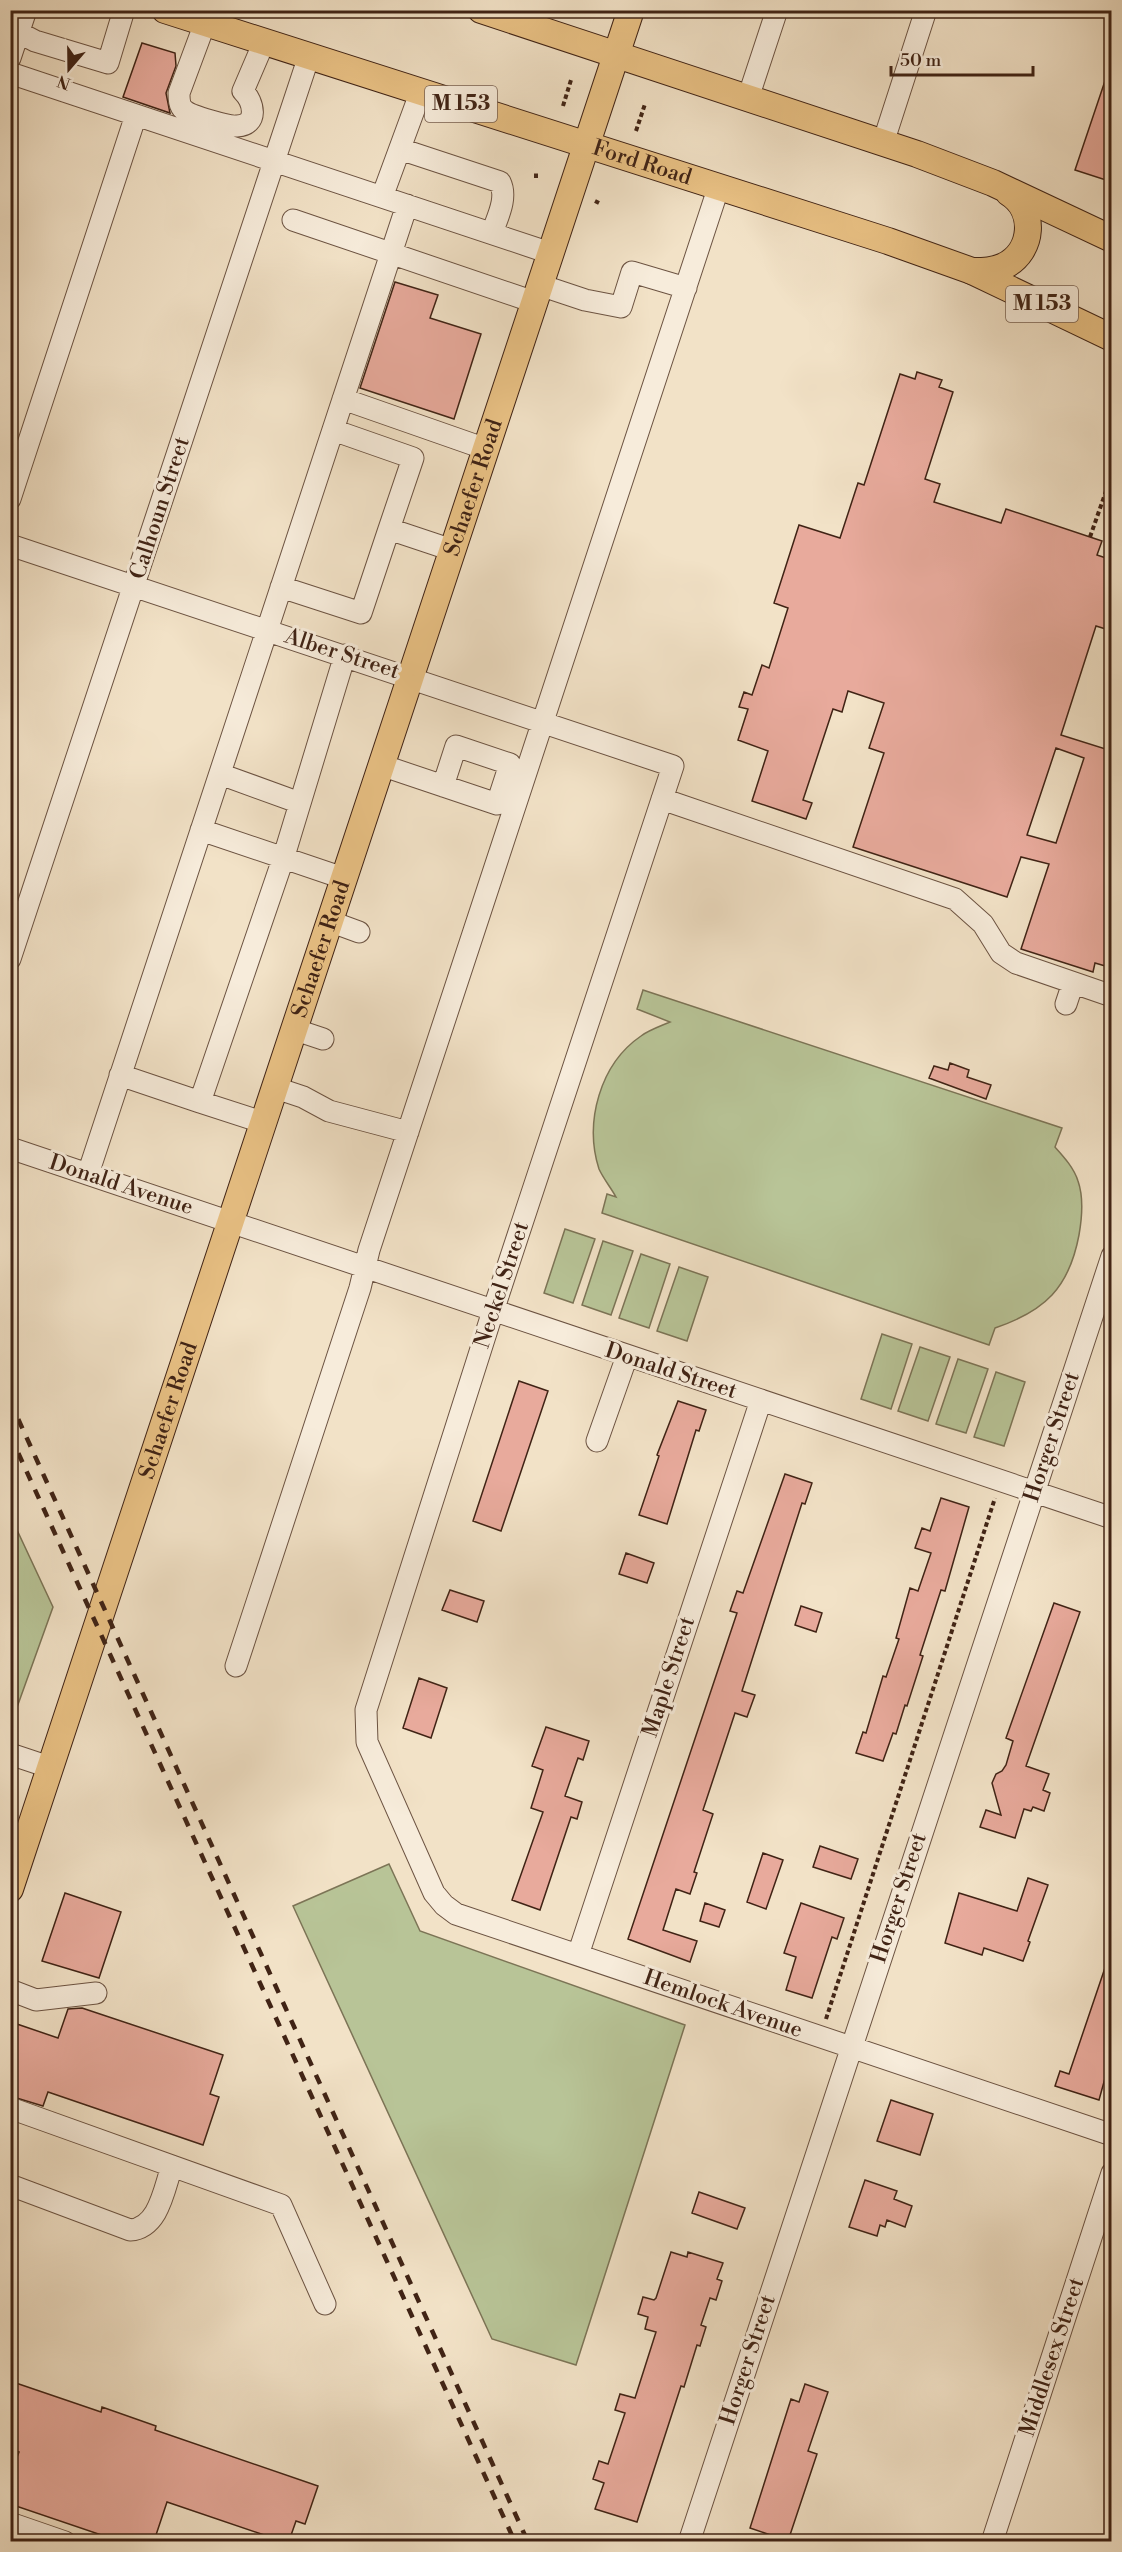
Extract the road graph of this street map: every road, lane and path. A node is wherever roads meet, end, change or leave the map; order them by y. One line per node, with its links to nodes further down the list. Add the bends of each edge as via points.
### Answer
1 (26, 10): 9 (street)
2 (124, 10): 9 (street, via 108,63 35,41)
3 (165, 10): 8 (main road, Ford Road / M 153)
4 (481, 10): 11 (main road)
5 (631, 10): 11 (main road, Schaefer Road)
6 (777, 10): 17 (street)
7 (926, 10): 23 (street)
8 (205, 23): 10 (main road, Ford Road / M 153); 10 (street, via 179,93 180,105 192,115 241,126 254,113 253,103 243,92)
9 (15, 30): 13 (street)
10 (264, 42): 12 (main road, Ford Road / M 153)
11 (616, 54): 17 (main road); 22 (main road, Schaefer Road)
12 (309, 56): 16 (main road, Ford Road / M 153); 25 (street, Calhoun Street)
13 (10, 58)
14 (10, 73): 20 (street)
15 (571, 80): 19 (path)
16 (421, 91): 22 (main road, Ford Road / M 153); 24 (street)
17 (748, 98): 23 (main road)
18 (645, 104): 21 (path)
19 (563, 106)
20 (136, 115): 25 (street); 43 (street)
21 (636, 131)
22 (587, 143): 27 (main road, Ford Road / M 153); 34 (main road, Schaefer Road)
23 (883, 143): 26 (main road)
24 (400, 149): 28 (street); 31 (street, via 500,183 503,198)
25 (274, 161): 28 (street); 48 (street, Calhoun Street)
26 (993, 183): 32 (main road); 35 (main road, via 1025,208 1026,240 1006,265 991,271)
27 (719, 186): 35 (main road, Ford Road / M 153); 36 (street)
28 (382, 197): 29 (street)
29 (407, 205): 31 (street); 33 (street)
30 (293, 220): 33 (street)
31 (492, 233): 34 (street)
32 (1112, 239)
33 (392, 252): 37 (street); 39 (street)
34 (550, 252): 37 (main road, Schaefer Road)
35 (972, 271): 38 (main road, Ford Road / M 153)
36 (686, 288): 37 (street, via 632,272 621,306); 53 (street)
37 (537, 294): 41 (main road, Schaefer Road)
38 (1112, 338)
39 (343, 399): 40 (street); 41 (street)
40 (333, 430): 44 (street, via 413,458); 49 (street)
41 (486, 449): 47 (main road, Schaefer Road)
42 (1112, 474): 45 (path)
43 (10, 499)
44 (389, 529): 47 (street); 49 (street, via 361,613)
45 (1090, 537)
46 (10, 545): 48 (street, Alber Street)
47 (452, 550): 52 (main road, Schaefer Road)
48 (134, 586): 50 (street, Alber Street); 65 (street, Calhoun Street)
49 (281, 587): 50 (street)
50 (267, 630): 51 (street, Alber Street); 56 (street)
51 (345, 655): 52 (street, Alber Street); 59 (street)
52 (410, 677): 53 (street, Alber Street); 54 (main road, Schaefer Road)
53 (544, 722): 55 (street, Alber Street); 75 (street)
54 (381, 765): 57 (street); 62 (main road, Schaefer Road)
55 (673, 766): 58 (street, Neckel Street)
56 (219, 774): 59 (street); 60 (street)
57 (442, 786)
58 (662, 799): 66 (street, via 955,899 983,924 1001,953 1016,963); 81 (street, Neckel Street)
59 (300, 802): 61 (street)
60 (201, 830): 61 (street); 71 (street)
61 (284, 856): 62 (street); 73 (street)
62 (343, 878): 63 (main road, Schaefer Road)
63 (329, 921): 64 (street); 69 (main road, Schaefer Road)
64 (359, 932)
65 (10, 959)
66 (1073, 983): 67 (street); 68 (street)
67 (1112, 996)
68 (1066, 1004)
69 (293, 1029): 70 (street); 72 (main road, Schaefer Road)
70 (323, 1038)
71 (120, 1075): 73 (street); 77 (street)
72 (276, 1088): 74 (main road, Schaefer Road); 75 (street, via 329,1111)
73 (200, 1102): 74 (street)
74 (265, 1123): 78 (main road, Schaefer Road)
75 (408, 1132): 80 (street)
76 (10, 1148): 77 (street, Donald Avenue)
77 (88, 1174): 78 (street, Donald Avenue)
78 (231, 1221): 80 (street, Donald Street); 90 (main road, Schaefer Road)
79 (1112, 1256): 85 (street, Horger Street)
80 (365, 1267): 81 (street, Donald Street); 88 (street)
81 (493, 1311): 82 (street, Donald Street); 91 (street, Neckel Street, via 366,1710 367,1742)
82 (627, 1356): 83 (street, Donald Street); 84 (street)
83 (760, 1400): 85 (street, Donald Street); 93 (street, Maple Street)
84 (597, 1441)
85 (1034, 1492): 87 (street, Donald Street); 97 (street, Horger Street)
86 (996, 1494): 96 (path)
87 (1112, 1518)
88 (236, 1666)
89 (10, 1754): 90 (street)
90 (49, 1767): 92 (main road, Schaefer Road)
91 (395, 1804): 93 (street, Hemlock Avenue, via 434,1893 448,1909)
92 (10, 1888)
93 (578, 1955): 97 (street, Hemlock Avenue)
94 (10, 1990): 95 (street, via 36,2000)
95 (96, 1993)
96 (825, 2023)
97 (850, 2048): 99 (street, Hemlock Avenue); 106 (street, Horger Street)
98 (10, 2108): 100 (street)
99 (1112, 2135)
100 (172, 2166): 102 (street, via 154,2216 139,2229 130,2230); 103 (street, via 281,2205)
101 (1112, 2173): 107 (street, Middlesex Street)
102 (10, 2185)
103 (325, 2304)
104 (10, 2523): 105 (street)
105 (65, 2541)
106 (689, 2541)
107 (992, 2541)

